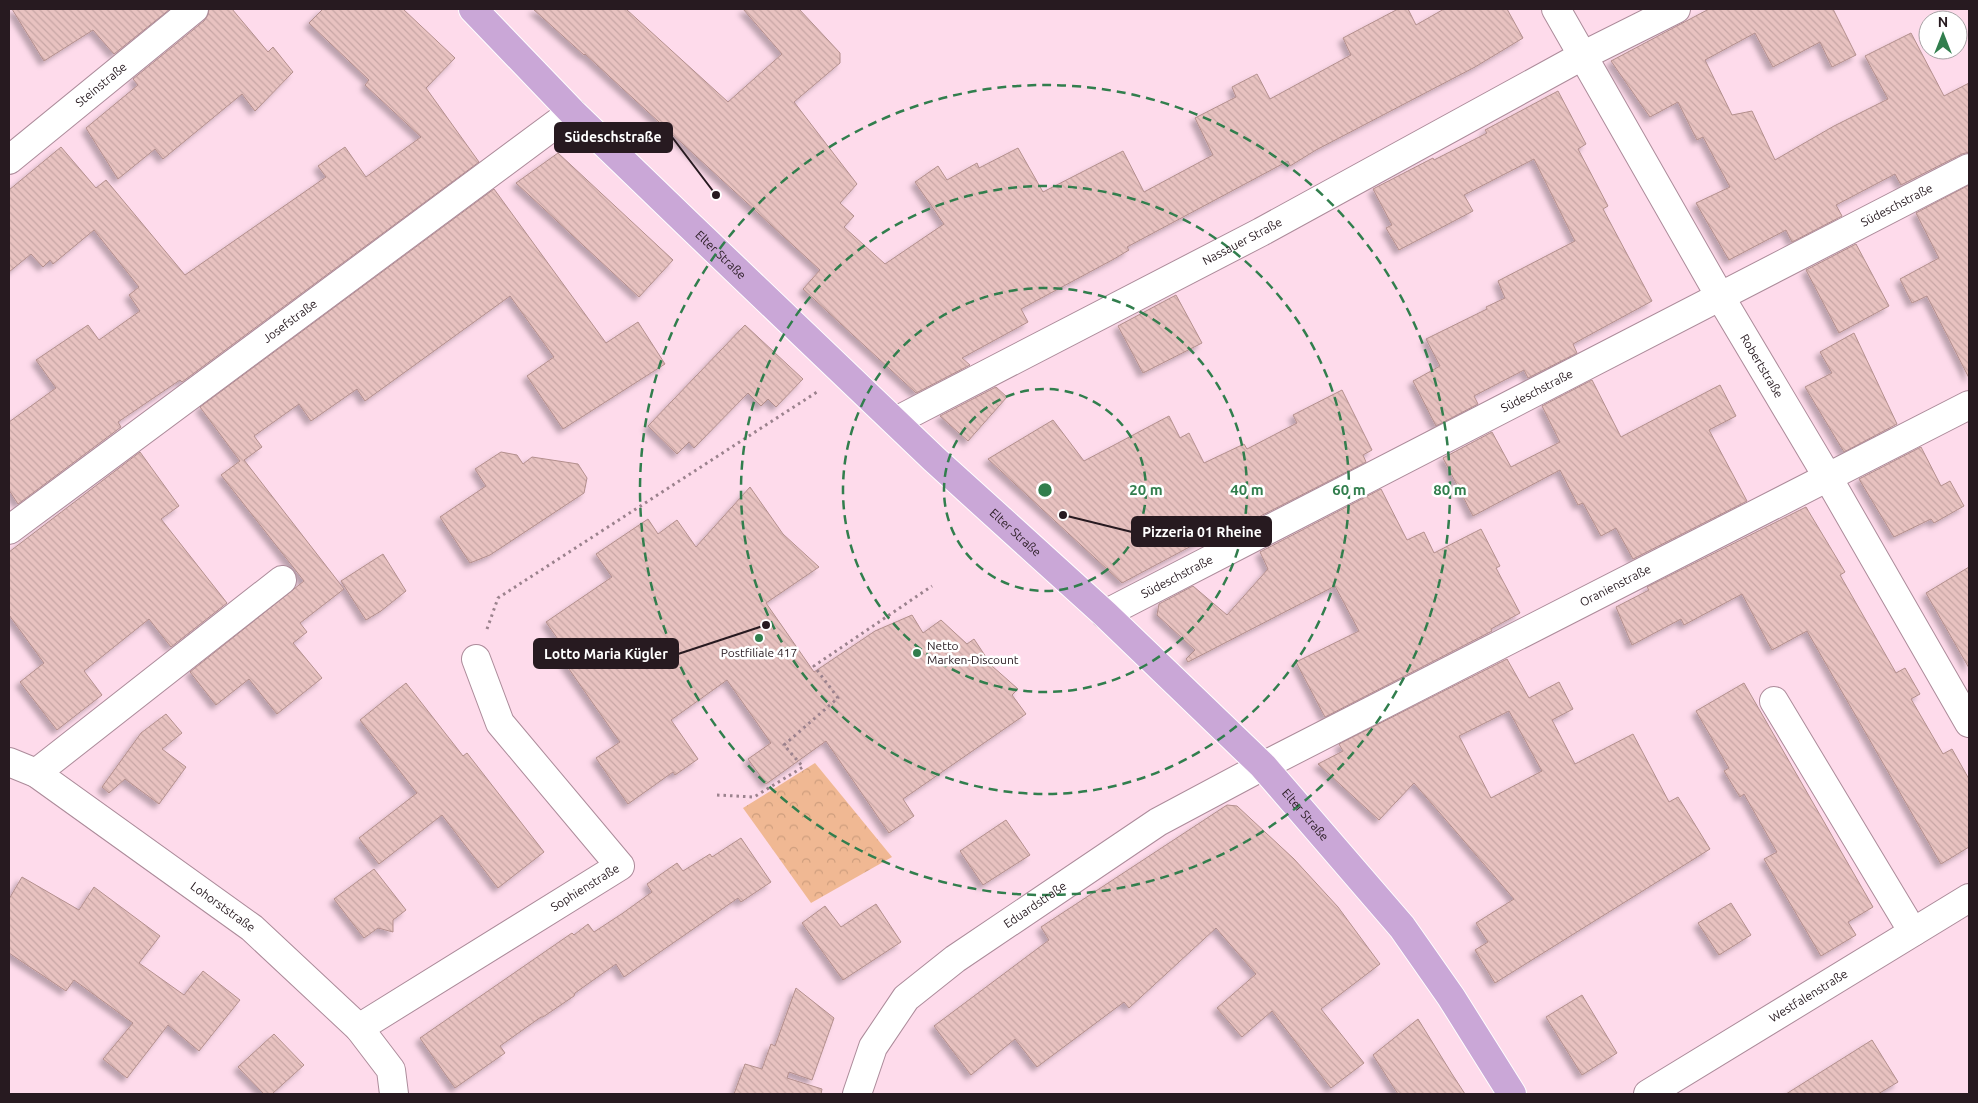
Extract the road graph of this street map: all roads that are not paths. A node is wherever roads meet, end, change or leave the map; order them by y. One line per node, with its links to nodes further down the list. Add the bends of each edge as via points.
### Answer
1 (194, 9): 7 (street, Steinstraße)
2 (473, 9): 6 (main road, Elter Straße)
3 (1556, 9): 5 (street, Robertstraße)
4 (1676, 9): 5 (street, Nassauer Straße)
5 (1584, 55): 9 (street, Robertstraße); 11 (street, Nassauer Straße, via 1260,232)
6 (572, 112): 11 (main road, Elter Straße); 13 (street, Josefstraße)
7 (9, 160)
8 (1969, 168): 9 (street, Südeschstraße)
9 (1721, 298): 12 (street, Robertstraße); 15 (street, Südeschstraße)
10 (1969, 405): 12 (street, Oranienstraße)
11 (896, 421): 15 (main road, Elter Straße)
12 (1827, 476): 18 (street, Robertstraße); 20 (street, Oranienstraße)
13 (9, 530)
14 (282, 580): 21 (street)
15 (1105, 614): 20 (main road, Elter Straße)
16 (476, 659): 24 (street, Sophienstraße, via 500,723 620,866)
17 (1774, 701): 23 (street)
18 (1969, 723)
19 (9, 762): 21 (street, Lohorststraße)
20 (1263, 766): 26 (street, Eduardstraße, via 1158,822 955,959 906,998 872,1047); 27 (main road, Elter Straße, via 1402,927 1451,996)
21 (36, 774): 24 (street, Lohorststraße, via 252,928)
22 (1969, 898): 23 (street, Westfalenstraße)
23 (1913, 932): 28 (street, Westfalenstraße)
24 (359, 1028): 25 (street, Lohorststraße, via 391,1070)
25 (394, 1094)
26 (856, 1094)
27 (1512, 1094)
28 (1648, 1094)

